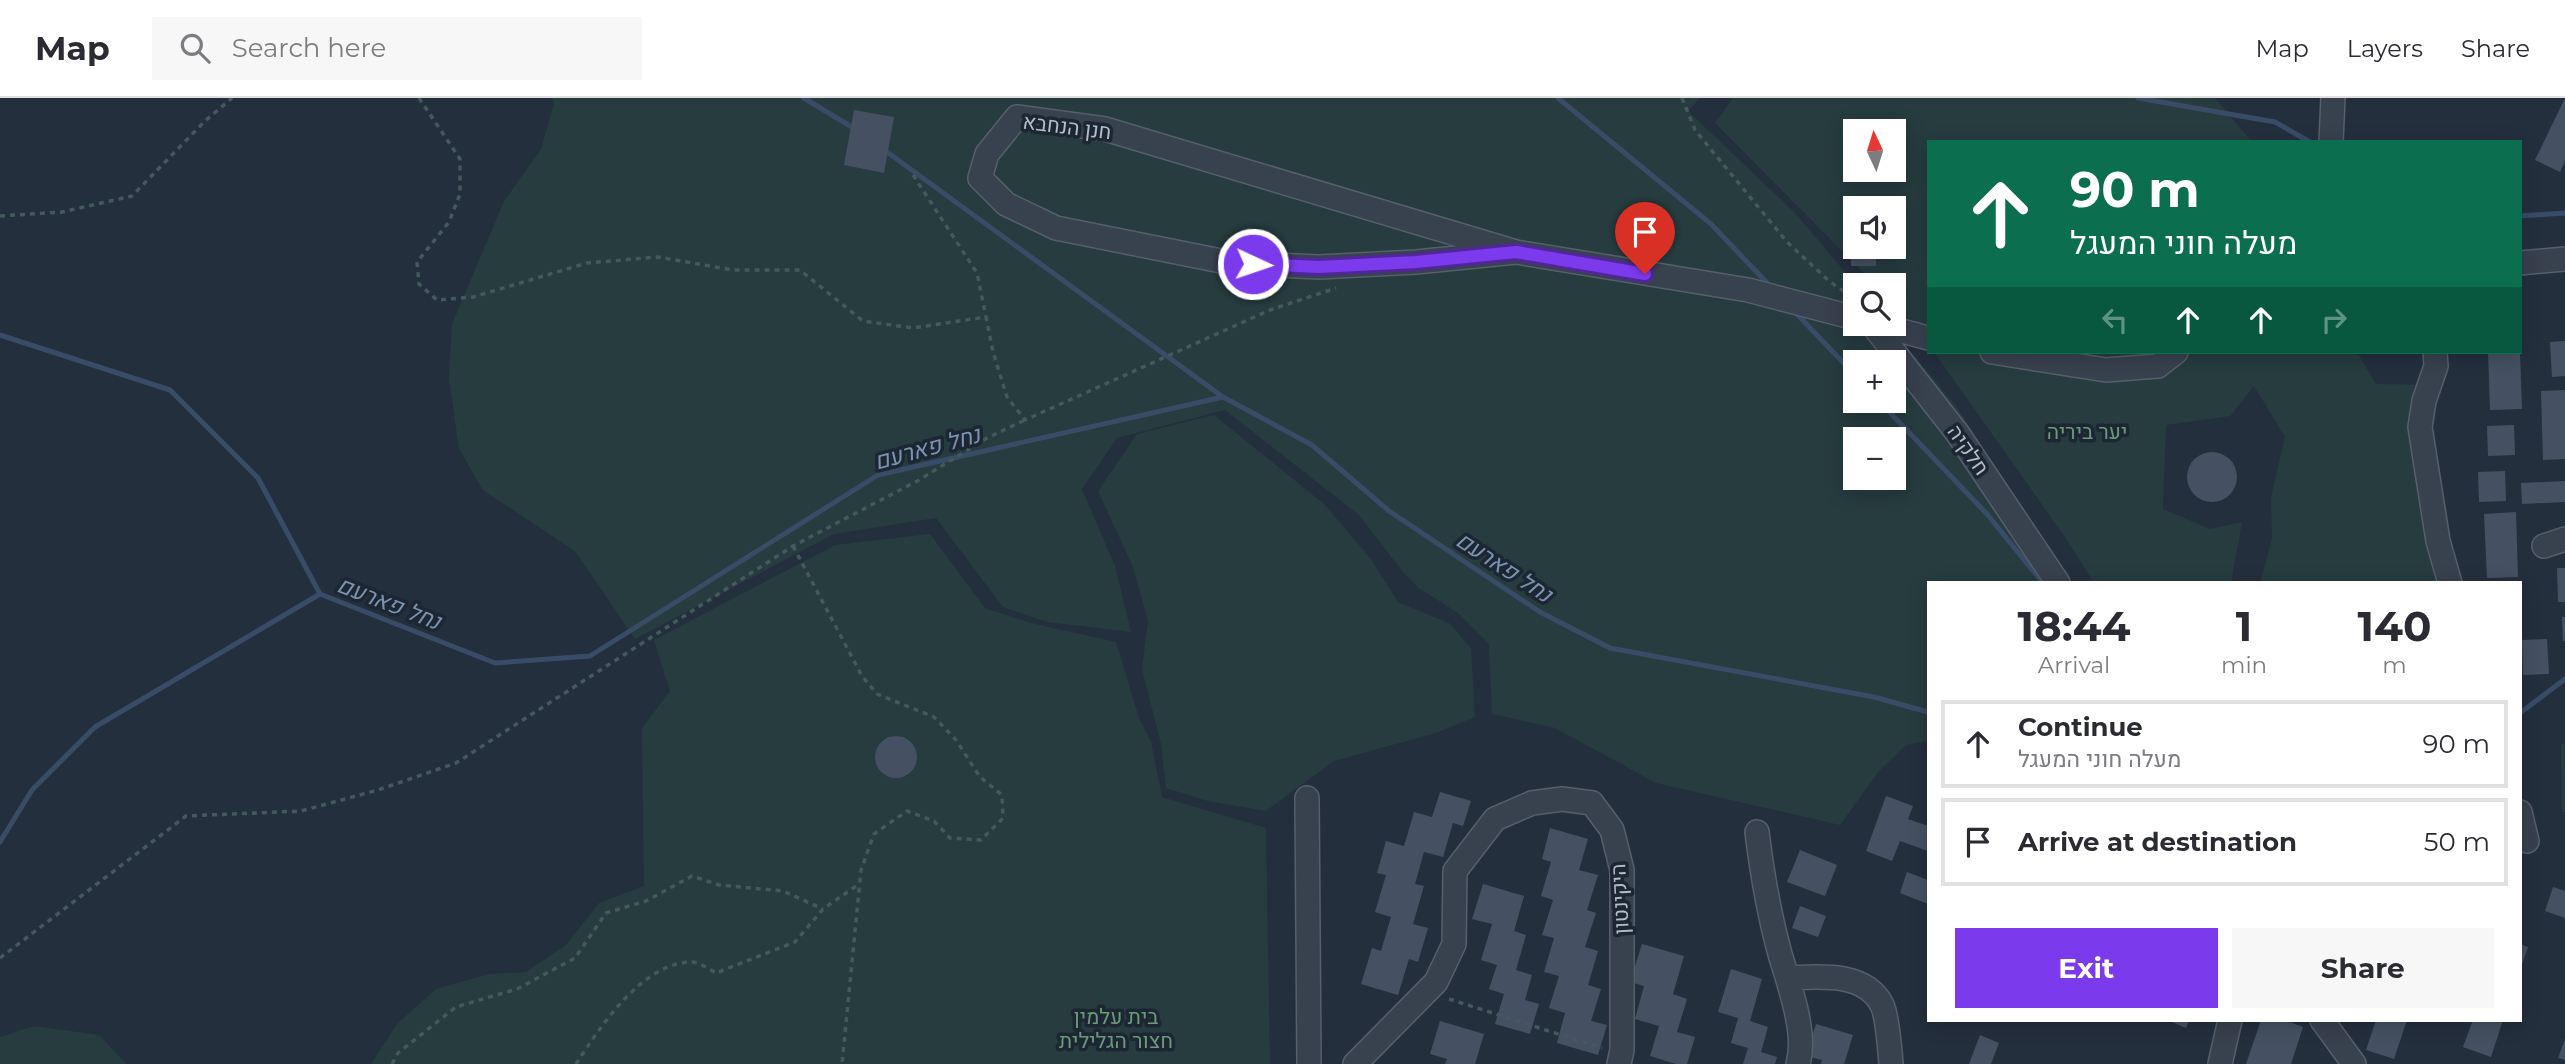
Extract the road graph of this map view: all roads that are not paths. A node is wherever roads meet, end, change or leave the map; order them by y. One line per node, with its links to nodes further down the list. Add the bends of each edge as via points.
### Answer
1 (2333, 98): 2 (street)
2 (2331, 140)
3 (1516, 252): 3 (street, חנן הנחבא, via 1105,129 1017,117 987,153 980,178 1006,204 1056,228 1231,263 1319,267); 6 (street, via 1748,290)
4 (2565, 259): 5 (street)
5 (2522, 263)
6 (1843, 315)
7 (1906, 332): 9 (street)
8 (1883, 336): 13 (street, חלקיה, via 1958,434)
9 (1927, 338)
10 (2005, 354): 11 (street, via 2106,370 2158,366)
11 (2173, 354)
12 (2435, 354): 14 (street, via 2420,427 2438,541)
13 (2057, 581)
14 (2449, 581)
15 (1307, 797): 23 (street)
16 (2522, 820): 18 (street)
17 (1757, 832): 19 (street)
18 (2527, 841)
19 (1787, 978): 25 (street, via 1797,1009); 26 (street, via 1839,977 1869,989 1883,1005)
20 (2230, 1022): 27 (street)
21 (2323, 1022): 28 (street)
22 (1620, 1059): 24 (street, היקינטון, via 1622,870 1612,830 1592,803 1562,799 1532,803 1495,819 1455,871 1454,944 1436,982)
23 (1309, 1064)
24 (1355, 1064)
25 (1798, 1064)
26 (1891, 1064)
27 (2220, 1064)
28 (2354, 1064)

